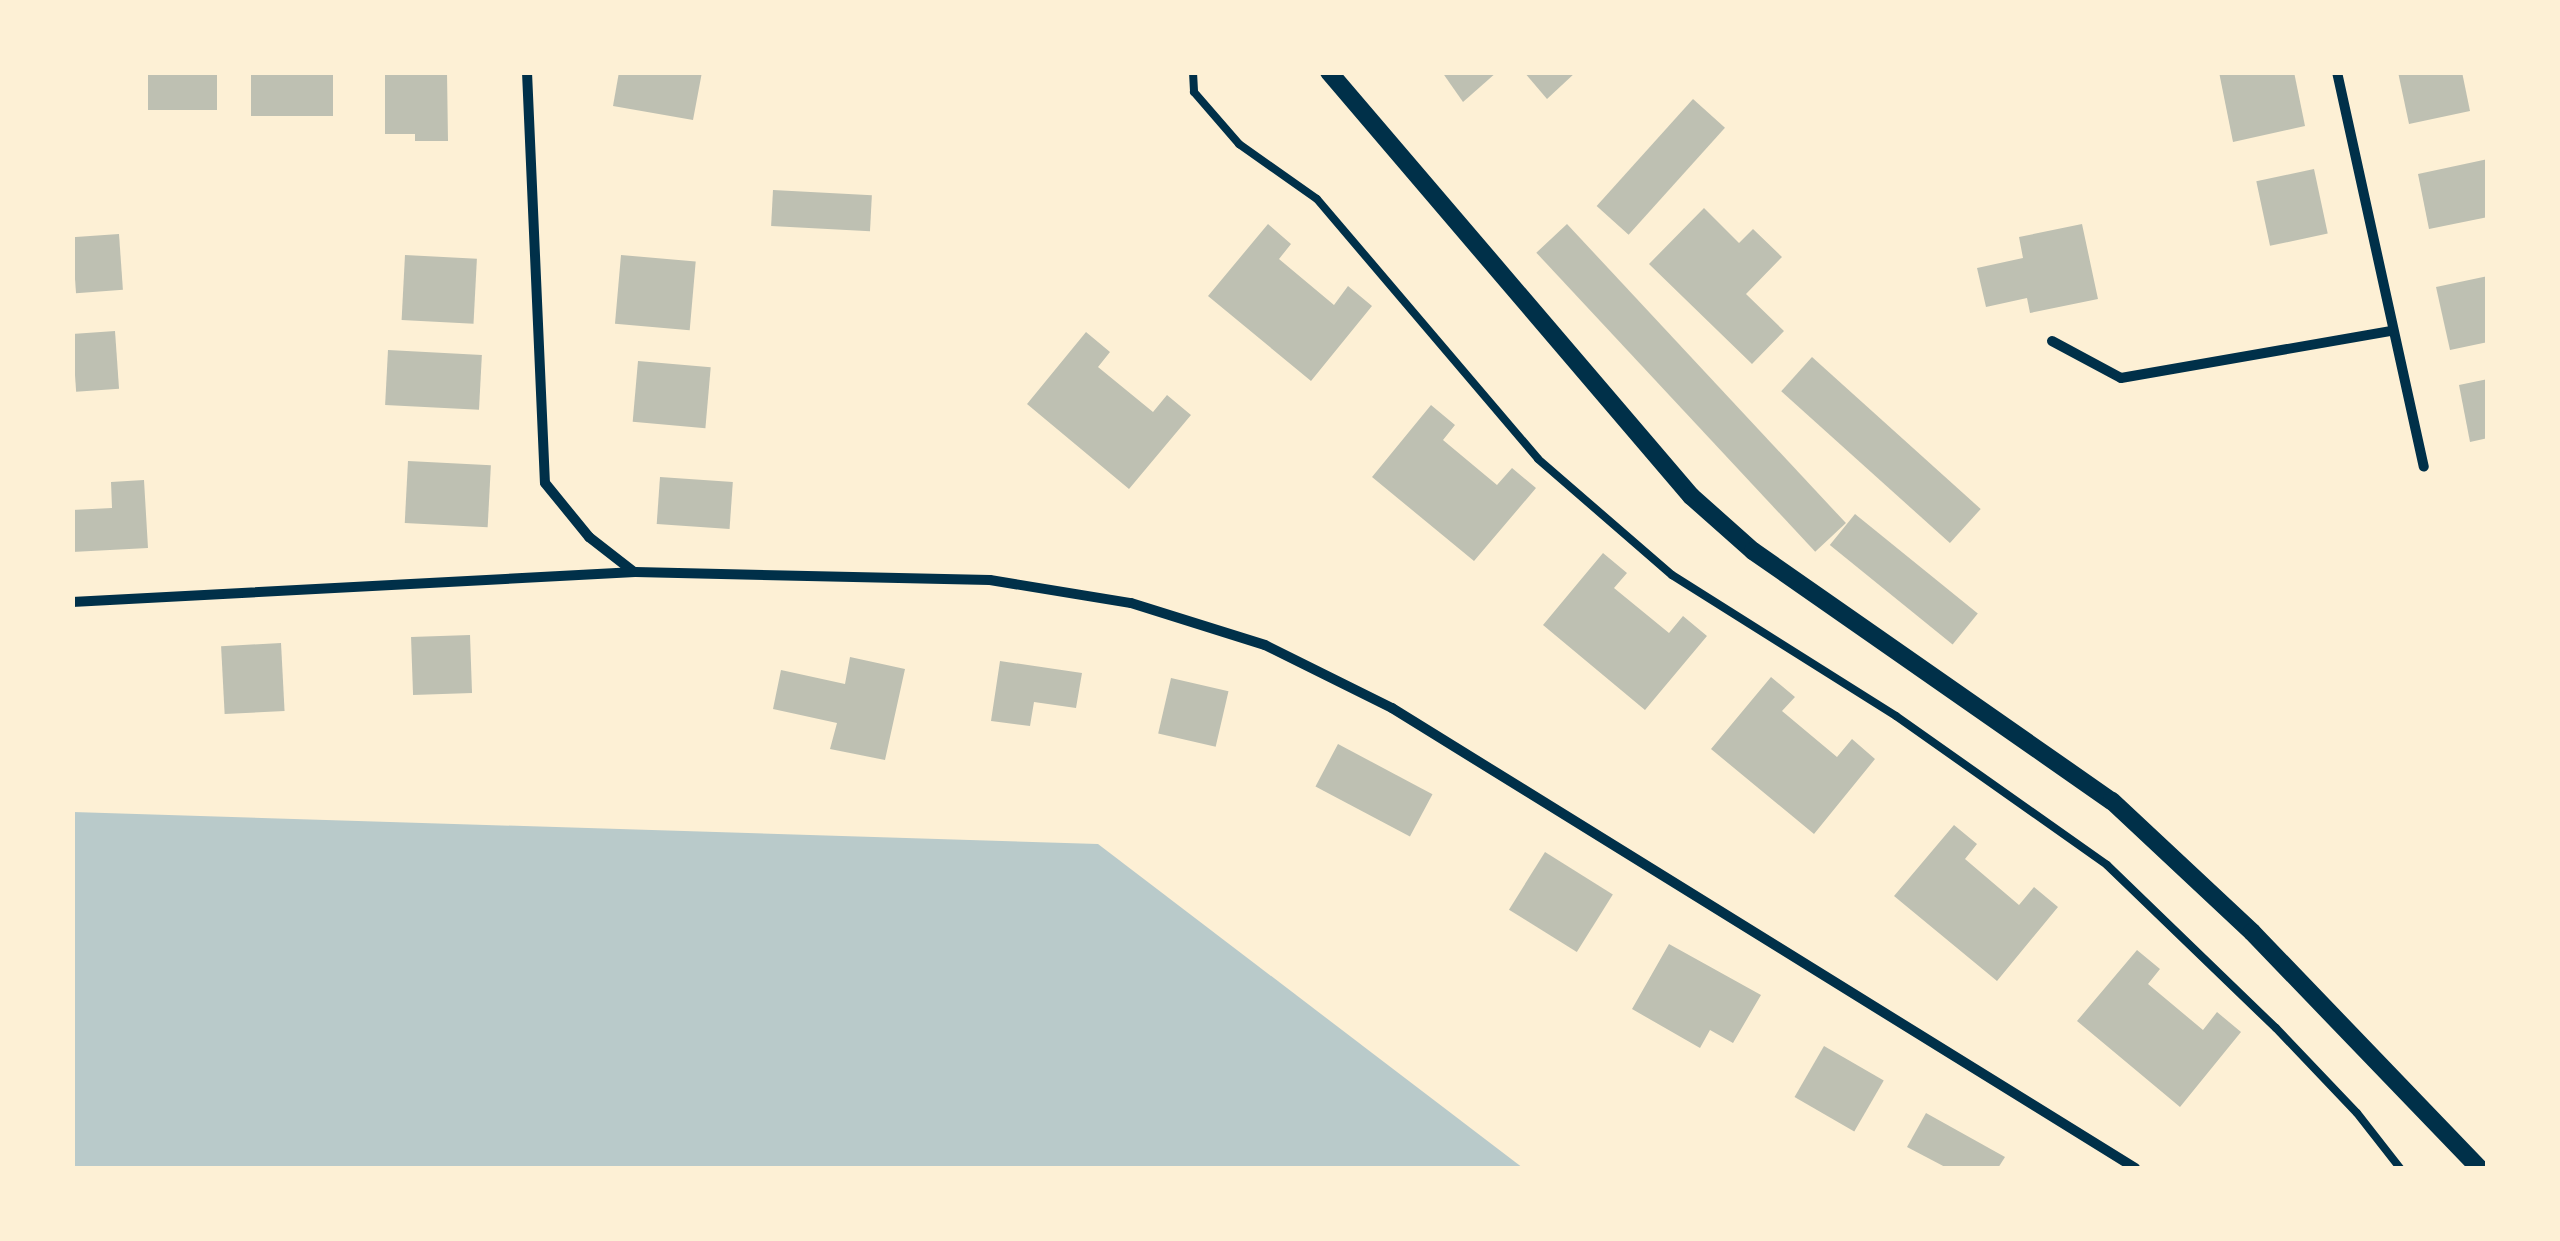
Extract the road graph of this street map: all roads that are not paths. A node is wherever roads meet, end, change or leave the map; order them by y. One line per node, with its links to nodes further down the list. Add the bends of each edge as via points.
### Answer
1 (527, 72): 8 (street, via 545,483 590,537)
2 (1193, 72): 11 (lane, via 1194,92 1239,144 1317,199 1538,460 1672,575 1896,716 2107,865 2276,1028)
3 (1329, 72): 12 (street, via 1691,496 1753,551 2112,801 2252,932)
4 (2337, 72): 5 (street)
5 (2390, 331): 6 (street, via 2121,378); 7 (street)
6 (2052, 340)
7 (2424, 468)
8 (635, 572): 9 (street); 10 (street, via 1010,582 1131,603 1265,645 1392,708)
9 (72, 602)
10 (2135, 1168)
11 (2400, 1168)
12 (2479, 1168)

